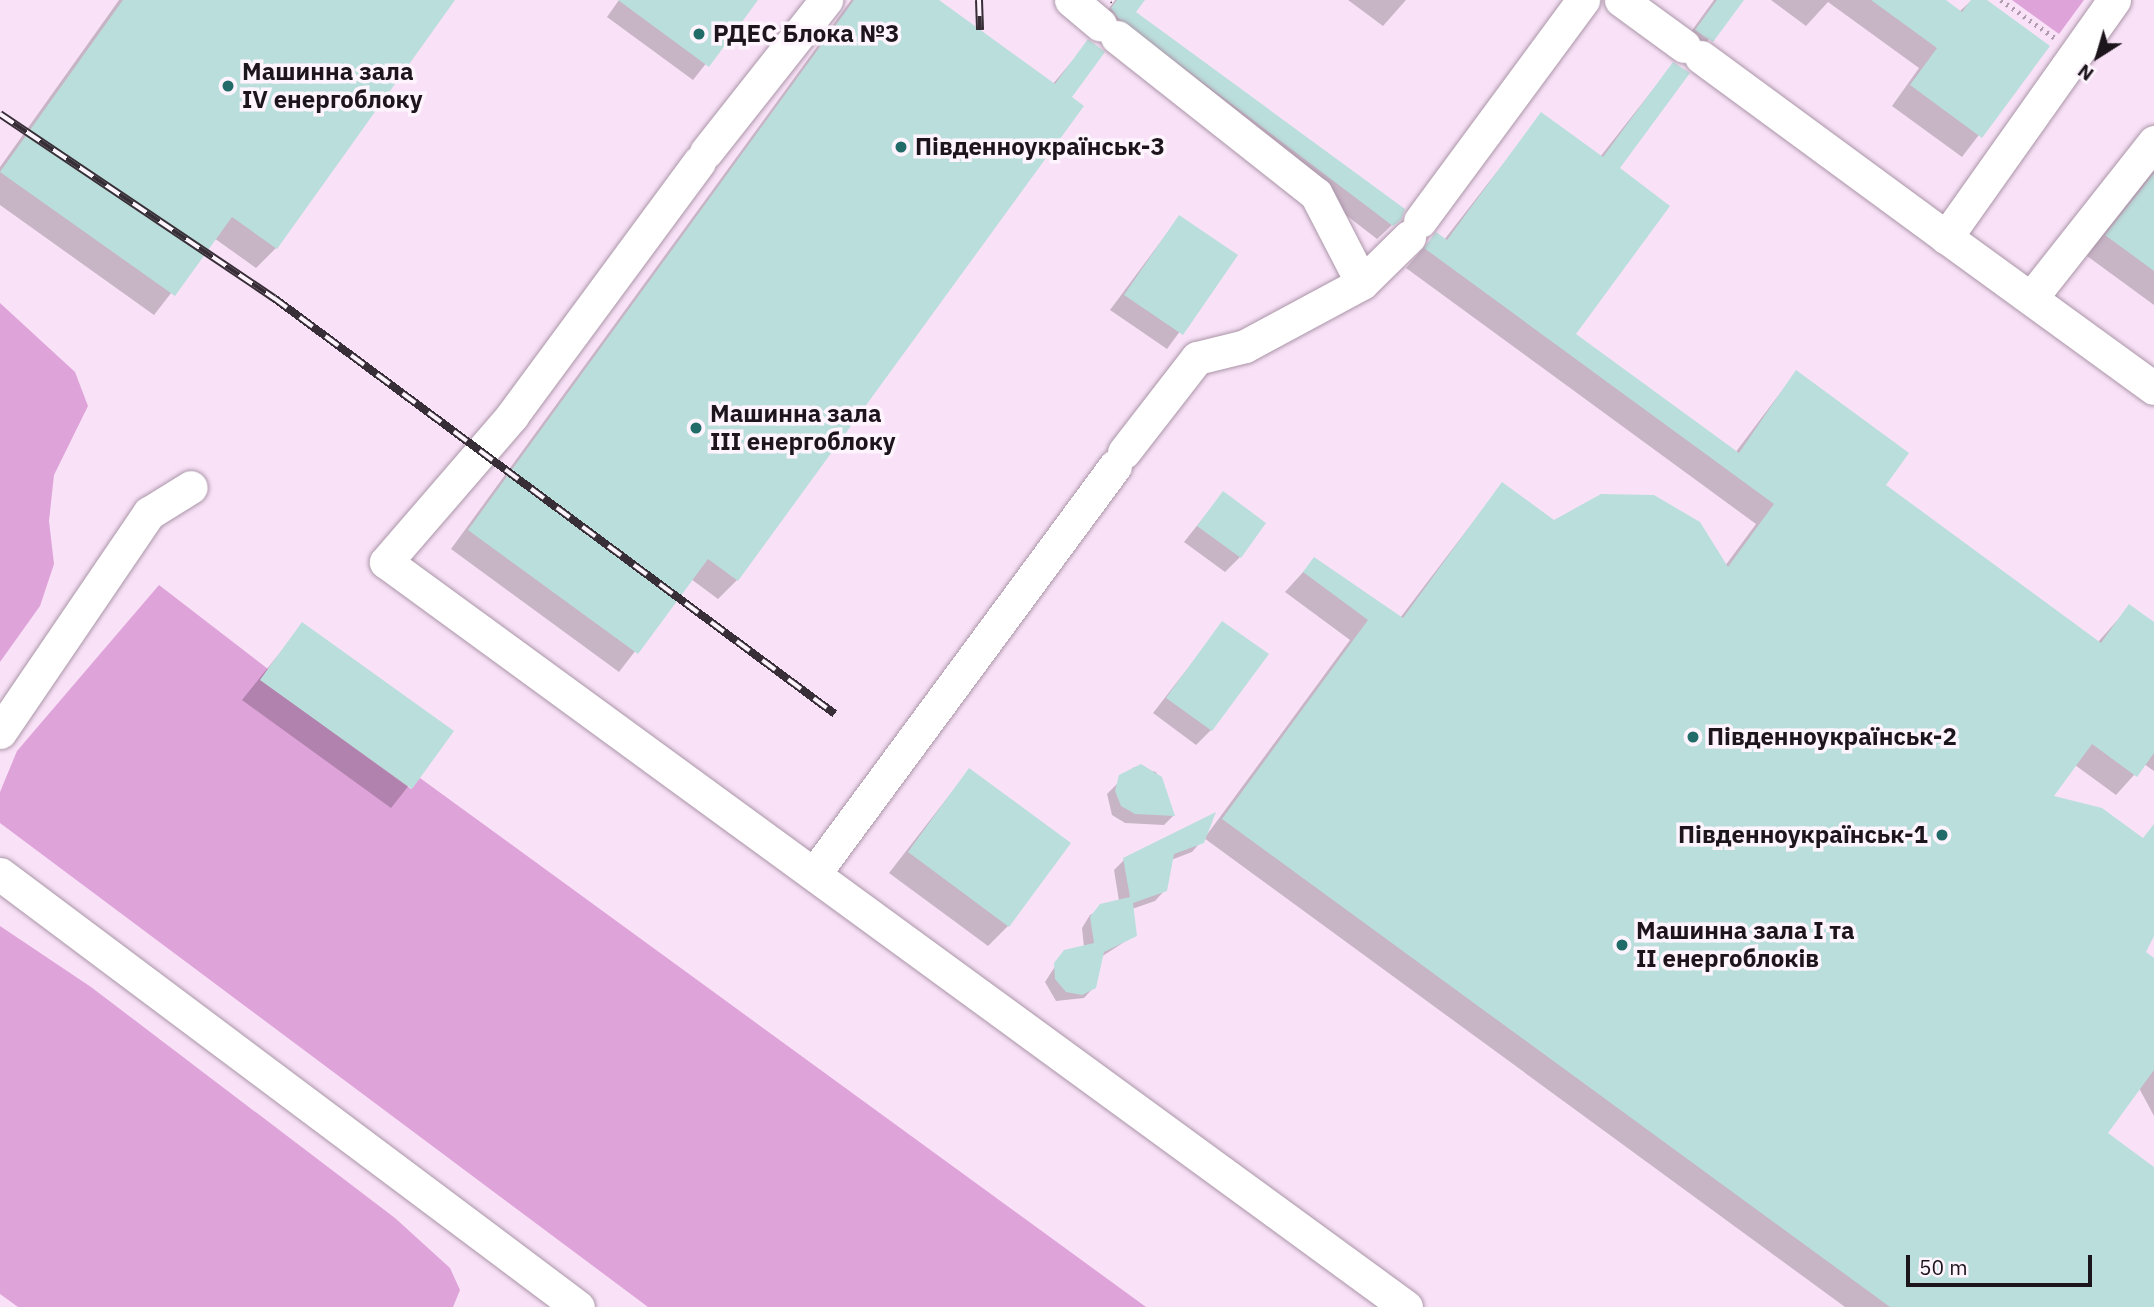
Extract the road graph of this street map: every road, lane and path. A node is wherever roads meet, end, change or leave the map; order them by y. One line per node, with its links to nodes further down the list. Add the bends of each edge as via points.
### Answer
1 (826, 0): 16 (street, via 702,157 512,416 386,562)
2 (1071, 0): 10 (street, via 1316,194)
3 (1583, 0): 10 (street, via 1415,229)
4 (1621, 0): 9 (street)
5 (2001, 0): 7 (path)
6 (2114, 0): 7 (street)
7 (2069, 64): 9 (street)
8 (2154, 142): 11 (street)
9 (1946, 237): 11 (street)
10 (1362, 283): 16 (street, via 1245,346 1197,358)
11 (2031, 298): 12 (street)
12 (2154, 388)
13 (191, 487): 14 (street, via 149,513)
14 (0, 732)
15 (0, 874): 17 (street)
16 (814, 874): 18 (street)
17 (578, 1307)
18 (1406, 1307)

